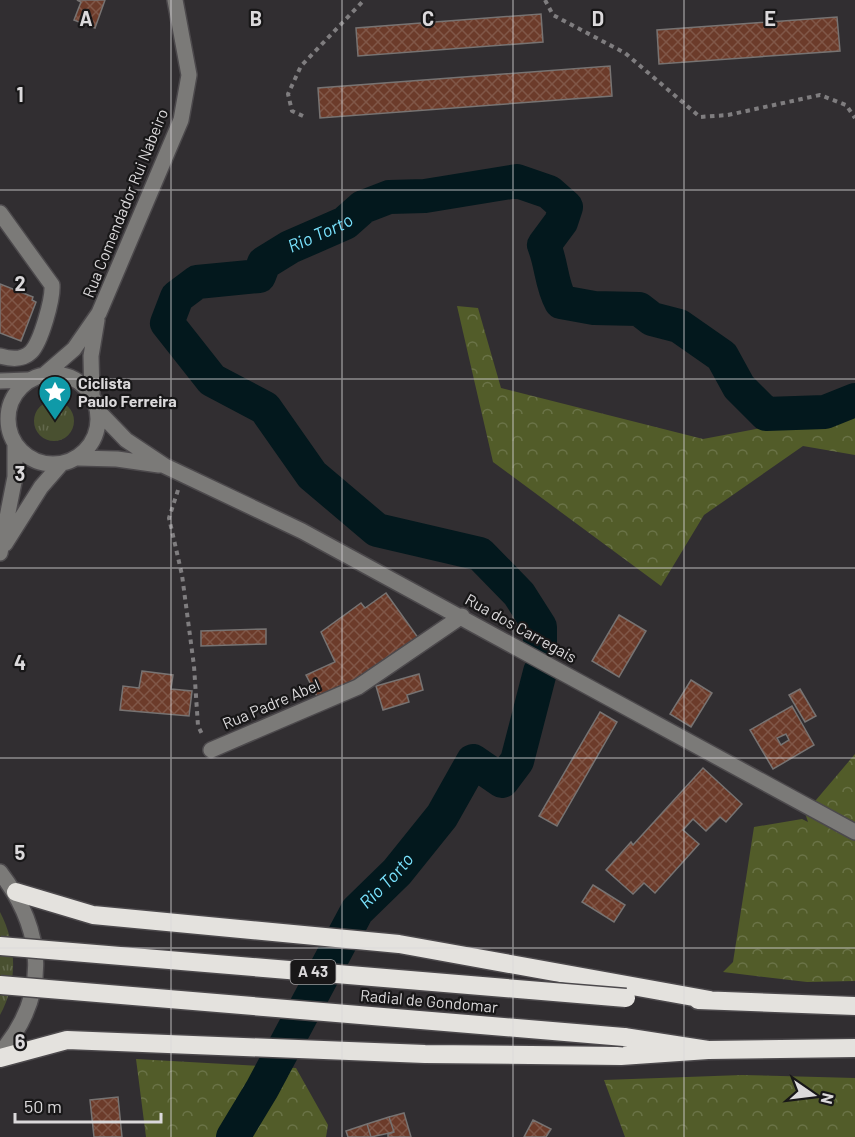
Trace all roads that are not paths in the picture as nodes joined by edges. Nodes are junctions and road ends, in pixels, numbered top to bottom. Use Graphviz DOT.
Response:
graph roads {
  1 [pos="175,0"];
  2 [pos="0,213"];
  3 [pos="99,313"];
  4 [pos="0,356"];
  5 [pos="45,374"];
  6 [pos="0,381"];
  7 [pos="28,381"];
  8 [pos="92,394"];
  9 [pos="98,411"];
  10 [pos="6,428"];
  11 [pos="78,458"];
  12 [pos="61,464"];
  13 [pos="165,466"];
  14 [pos="0,552"];
  15 [pos="462,616"];
  16 [pos="211,750"];
  17 [pos="855,831"];
  18 [pos="0,872"];
  19 [pos="16,892"];
  20 [pos="0,946"];
  21 [pos="0,985"];
  22 [pos="628,991"];
  23 [pos="855,1006"];
  24 [pos="855,1048"];
  25 [pos="708,1050"];
  26 [pos="0,1053"];
  27 [pos="0,1058"];
  1 -- 3 [label="street, Rua Comendador Rui Nabeiro"];
  2 -- 4 [label="street"];
  3 -- 5 [label="street, Rua Comendador Rui Nabeiro"];
  3 -- 8 [label="street, Rua Comendador Rui Nabeiro"];
  5 -- 7 [label="street"];
  5 -- 8 [label="street"];
  6 -- 7 [label="street"];
  7 -- 10 [label="street"];
  8 -- 9 [label="street"];
  9 -- 11 [label="street"];
  9 -- 13 [label="street, Rua dos Carregais"];
  10 -- 12 [label="street"];
  10 -- 14 [label="street"];
  11 -- 12 [label="street"];
  11 -- 13 [label="street, Rua dos Carregais"];
  12 -- 14 [label="street"];
  13 -- 15 [label="street, Rua dos Carregais"];
  15 -- 16 [label="street, Rua Padre Abel"];
  15 -- 17 [label="street, Rua dos Carregais"];
  18 -- 19 [label="street"];
  19 -- 22 [label="highway, A 43"];
  19 -- 26 [label="street"];
  20 -- 22 [label="highway, Radial de Gondomar / A 43, bridge"];
  21 -- 25 [label="highway, Radial de Gondomar, bridge"];
  22 -- 23 [label="highway, Radial de Gondomar / A 43"];
  24 -- 25 [label="highway, Radial de Gondomar"];
  25 -- 27 [label="highway"];
}
